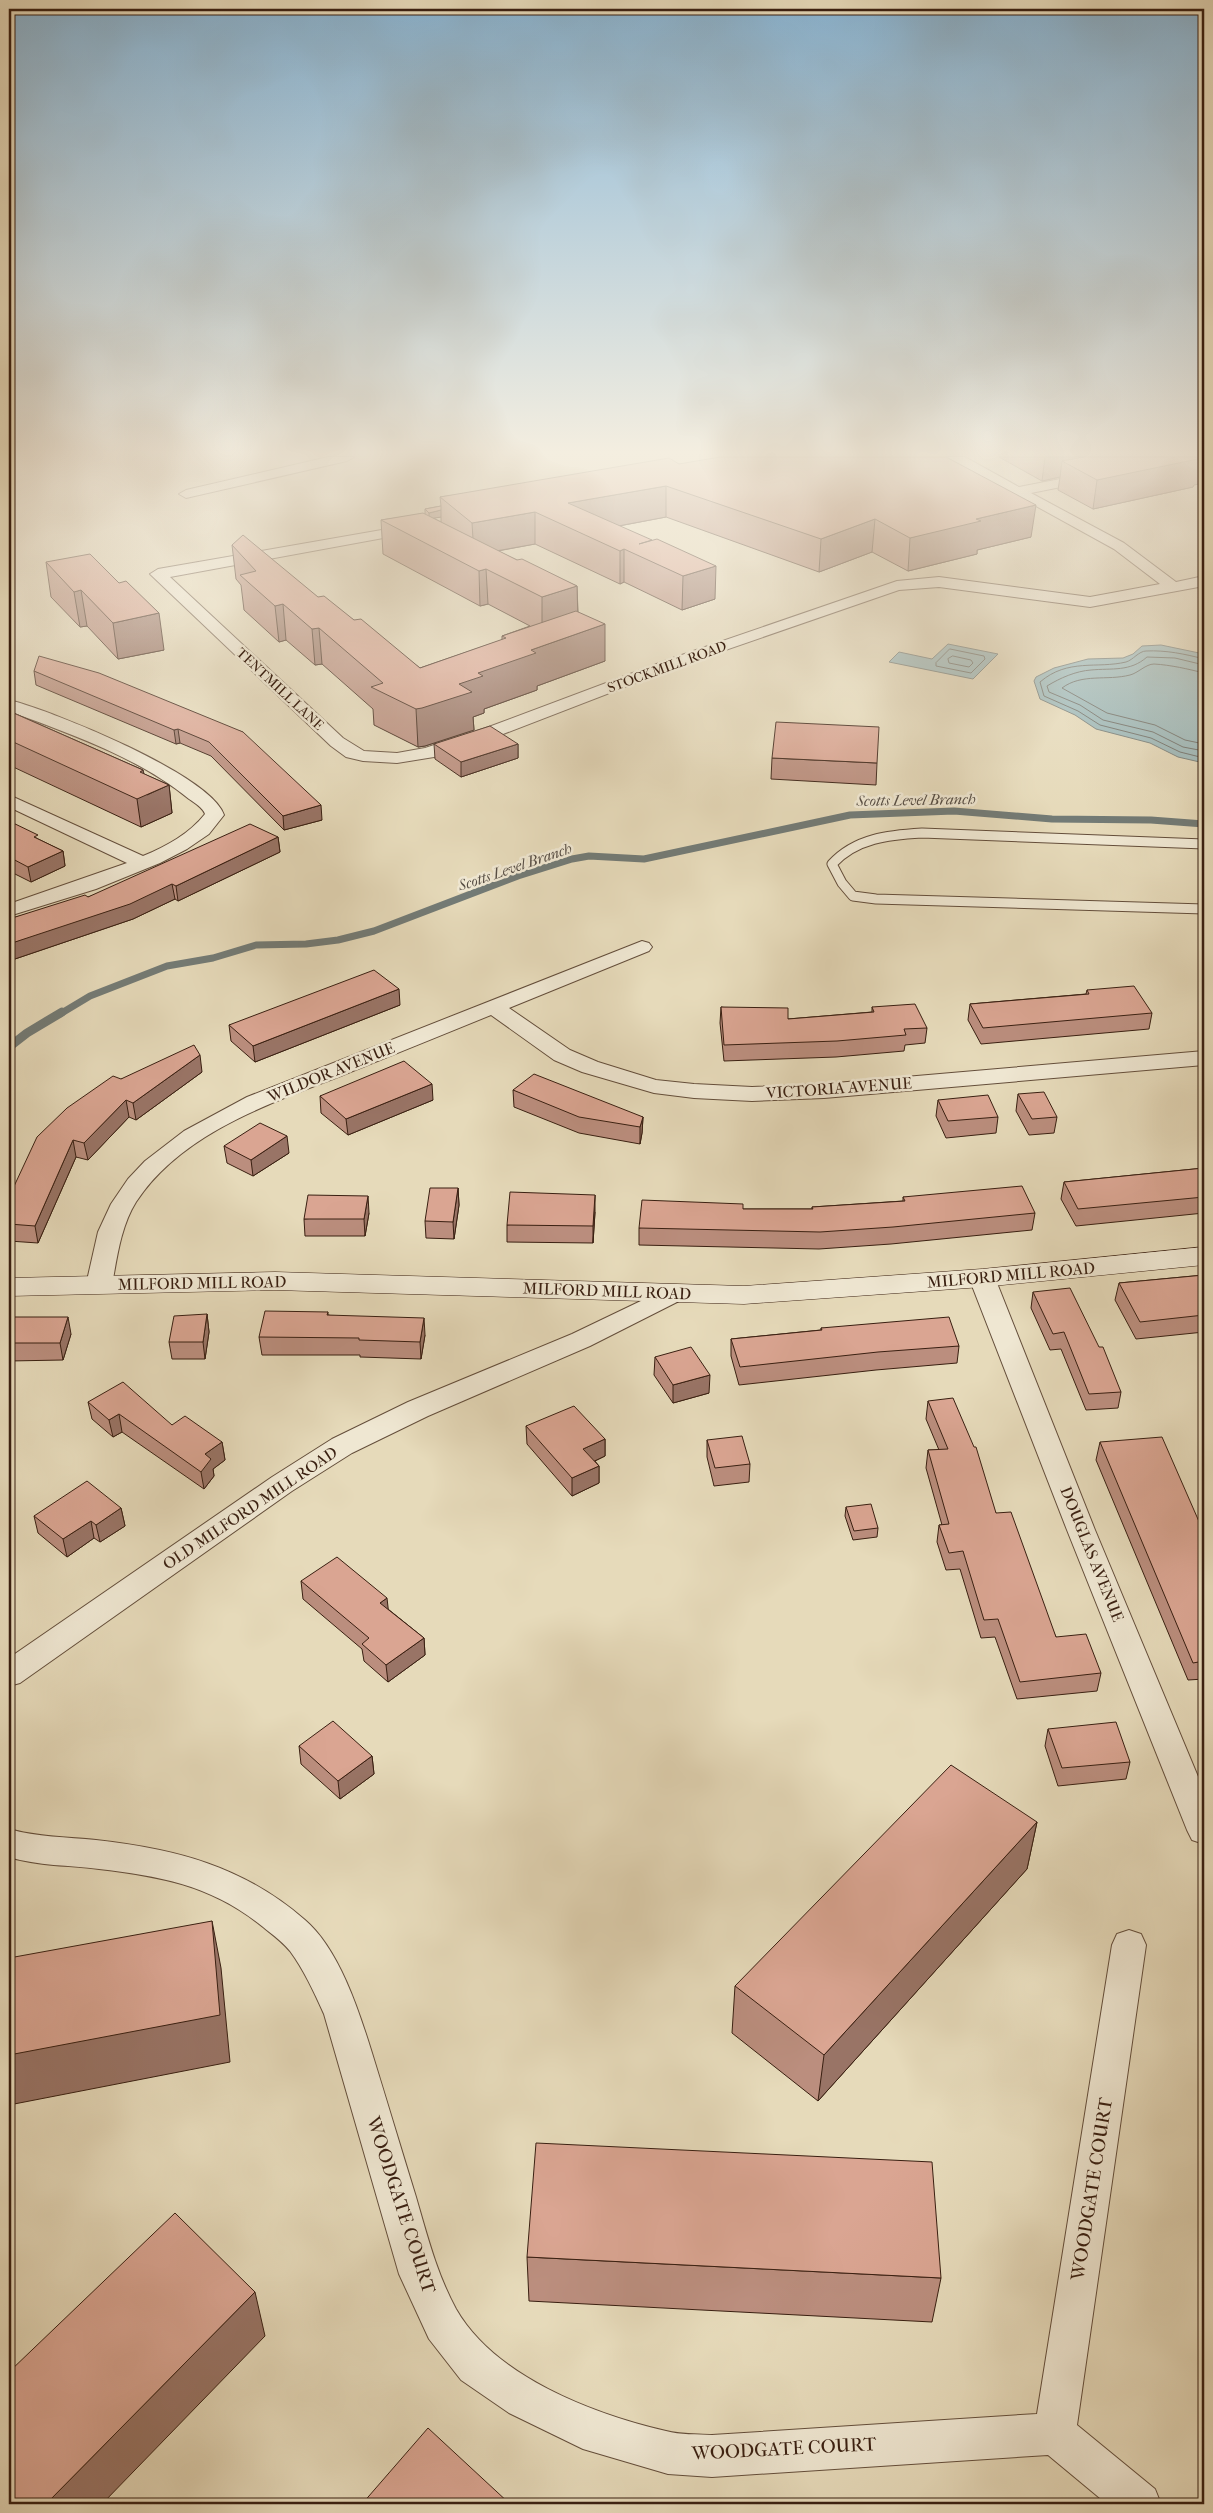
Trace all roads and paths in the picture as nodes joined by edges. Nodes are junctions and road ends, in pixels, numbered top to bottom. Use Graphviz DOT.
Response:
graph roads {
  1 [pos="158,574"];
  2 [pos="1156,574"];
  3 [pos="1204,581"];
  4 [pos="1173,587"];
  5 [pos="9,705"];
  6 [pos="397,758"];
  7 [pos="9,800"];
  8 [pos="1204,844"];
  9 [pos="142,863"];
  10 [pos="1204,909"];
  11 [pos="9,910"];
  12 [pos="642,947"];
  13 [pos="494,1007"];
  14 [pos="1204,1058"];
  15 [pos="1204,1256"];
  16 [pos="982,1278"];
  17 [pos="99,1285"];
  18 [pos="9,1287"];
  19 [pos="670,1295"];
  20 [pos="9,1674"];
  21 [pos="1204,1830"];
  22 [pos="9,1843"];
  23 [pos="1130,1944"];
  24 [pos="1055,2434"];
  25 [pos="1140,2504"];
  1 -- 6 [label="street, TENTMILL LANE"];
  2 -- 4 [label="street"];
  3 -- 4 [label="street, STOCKMILL ROAD"];
  4 -- 6 [label="street, STOCKMILL ROAD"];
  5 -- 9 [label="street"];
  7 -- 9 [label="street"];
  8 -- 10 [label="lane"];
  9 -- 11 [label="street"];
  12 -- 13 [label="street, WILDOR AVENUE"];
  13 -- 14 [label="street, VICTORIA AVENUE"];
  13 -- 17 [label="street, WILDOR AVENUE"];
  15 -- 16 [label="main road, MILFORD MILL ROAD"];
  16 -- 19 [label="main road, MILFORD MILL ROAD"];
  16 -- 21 [label="street, DOUGLAS AVENUE"];
  17 -- 18 [label="main road, MILFORD MILL ROAD"];
  17 -- 19 [label="main road, MILFORD MILL ROAD"];
  19 -- 20 [label="street, OLD MILFORD MILL ROAD"];
  22 -- 24 [label="street, WOODGATE COURT"];
  23 -- 24 [label="street, WOODGATE COURT"];
  24 -- 25 [label="street"];
}
